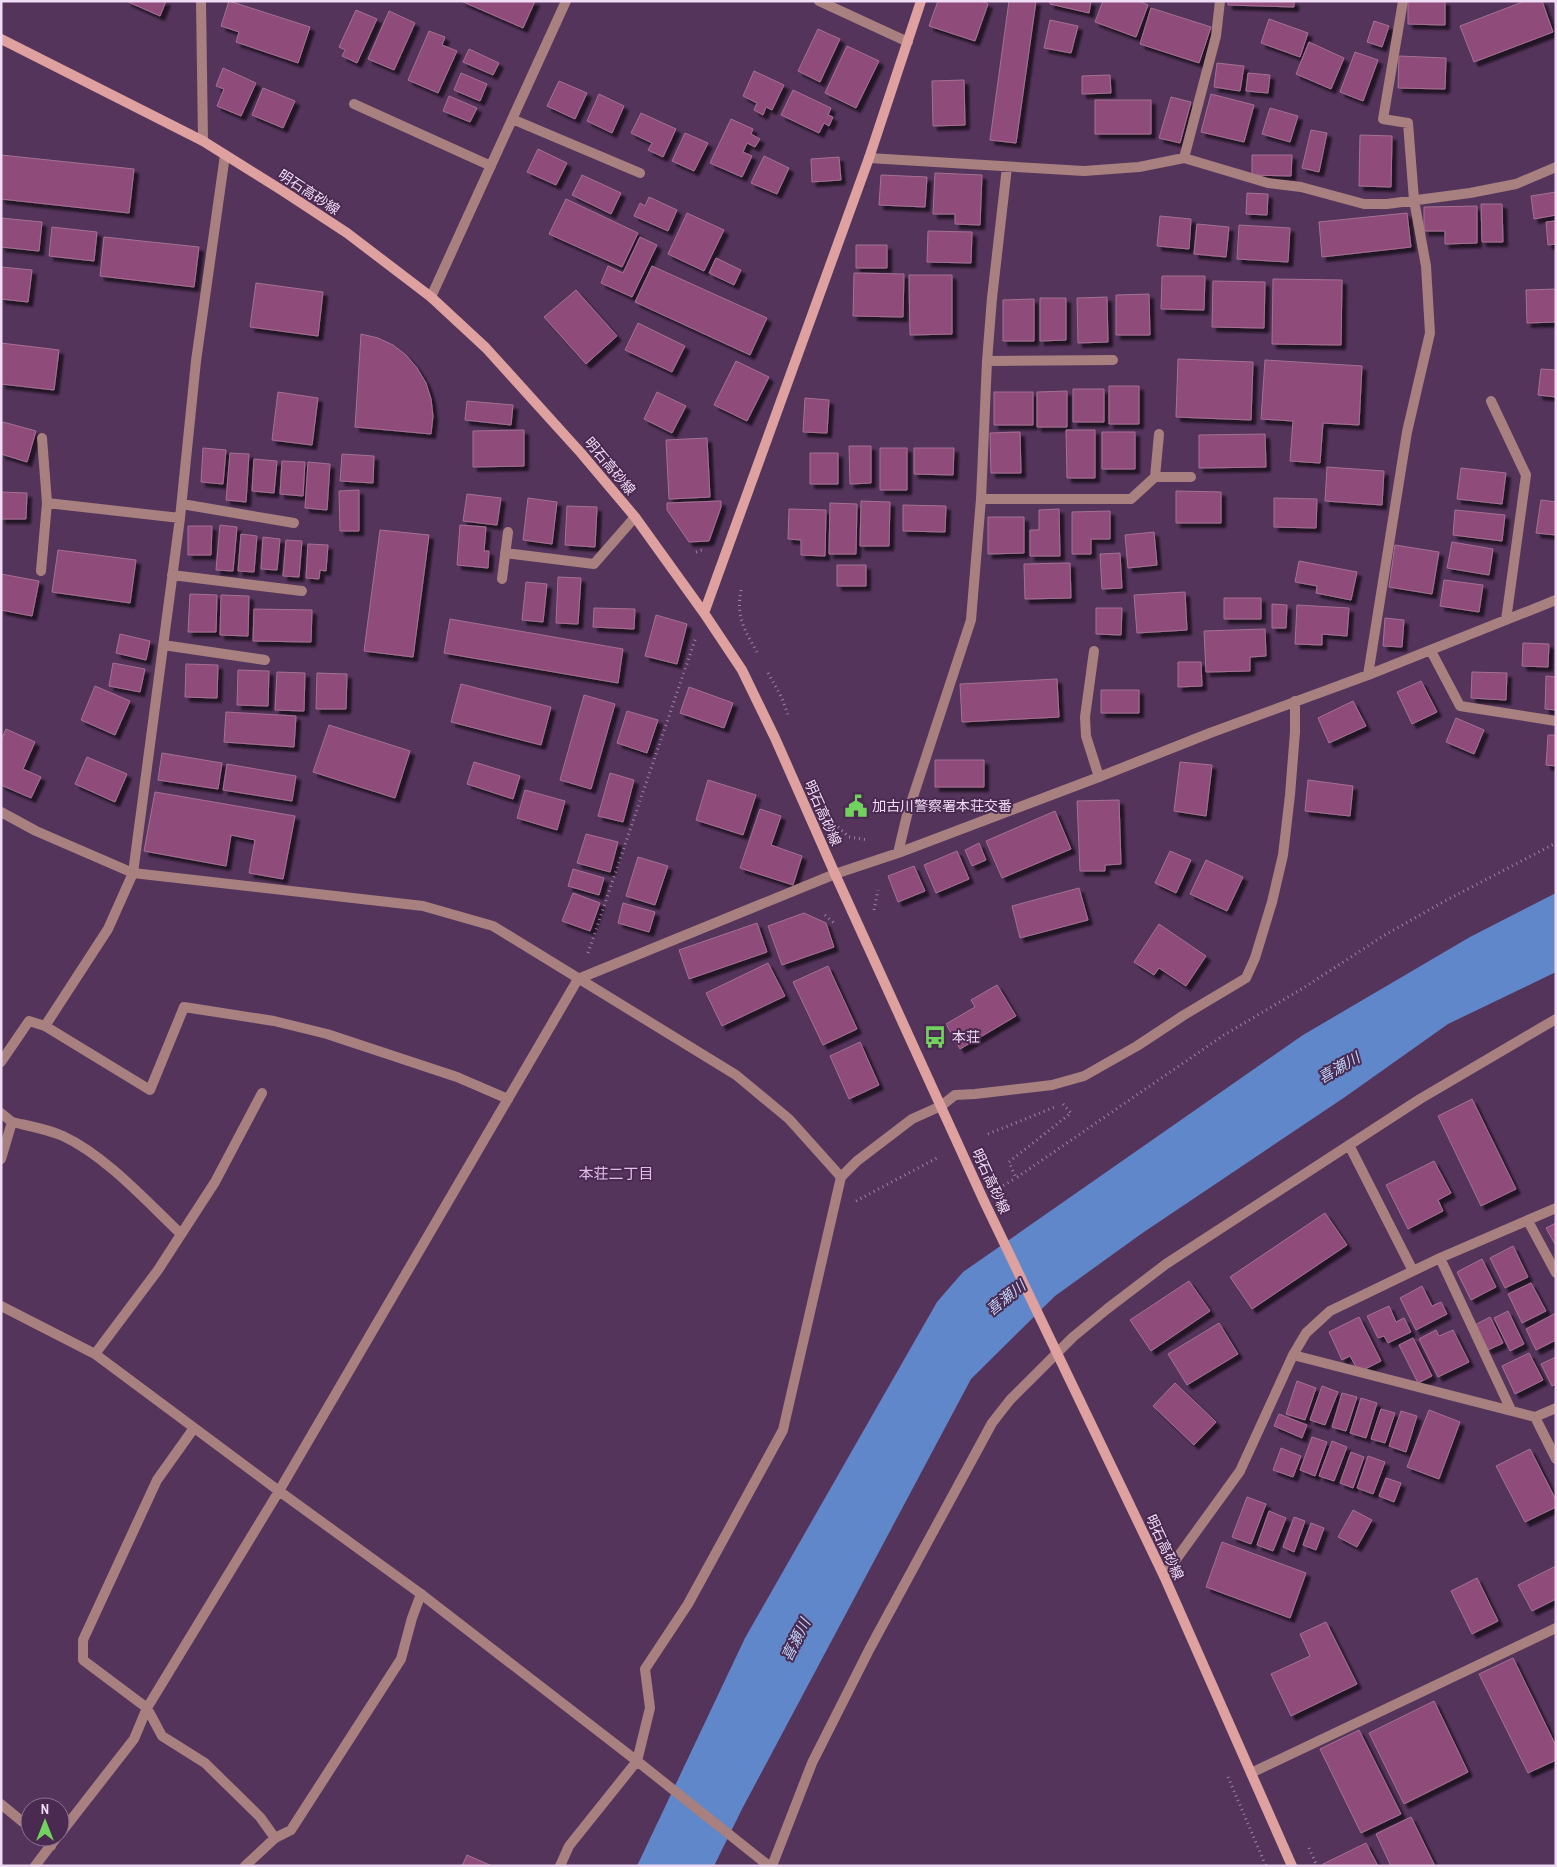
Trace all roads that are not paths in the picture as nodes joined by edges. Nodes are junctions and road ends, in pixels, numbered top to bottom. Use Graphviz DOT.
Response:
graph roads {
  1 [pos="201,1"];
  2 [pos="566,1"];
  3 [pos="819,1"];
  4 [pos="922,1"];
  5 [pos="1220,1"];
  6 [pos="1403,1"];
  7 [pos="1,39"];
  8 [pos="908,42"];
  9 [pos="354,104"];
  10 [pos="512,119"];
  11 [pos="203,142"];
  12 [pos="225,155"];
  13 [pos="869,158"];
  14 [pos="1184,158"];
  15 [pos="491,166"];
  16 [pos="1007,166"];
  17 [pos="1556,167"];
  18 [pos="640,173"];
  19 [pos="1414,200"];
  20 [pos="431,298"];
  21 [pos="1113,360"];
  22 [pos="987,361"];
  23 [pos="1491,401"];
  24 [pos="1158,434"];
  25 [pos="42,438"];
  26 [pos="1155,476"];
  27 [pos="1191,476"];
  28 [pos="981,499"];
  29 [pos="47,502"];
  30 [pos="182,504"];
  31 [pos="635,517"];
  32 [pos="180,518"];
  33 [pos="294,523"];
  34 [pos="508,532"];
  35 [pos="505,553"];
  36 [pos="40,571"];
  37 [pos="172,575"];
  38 [pos="502,579"];
  39 [pos="302,591"];
  40 [pos="1556,600"];
  41 [pos="704,613"];
  42 [pos="1506,620"];
  43 [pos="163,645"];
  44 [pos="1094,651"];
  45 [pos="1431,651"];
  46 [pos="264,660"];
  47 [pos="1368,675"];
  48 [pos="1295,701"];
  49 [pos="1556,721"];
  50 [pos="1099,777"];
  51 [pos="1,812"];
  52 [pos="898,853"];
  53 [pos="133,873"];
  54 [pos="835,874"];
  55 [pos="578,979"];
  56 [pos="1556,1019"];
  57 [pos="45,1026"];
  58 [pos="1,1062"];
  59 [pos="262,1093"];
  60 [pos="508,1099"];
  61 [pos="941,1106"];
  62 [pos="1,1113"];
  63 [pos="12,1122"];
  64 [pos="1349,1145"];
  65 [pos="1,1159"];
  66 [pos="841,1177"];
  67 [pos="1556,1208"];
  68 [pos="1528,1221"];
  69 [pos="181,1234"];
  70 [pos="1440,1258"];
  71 [pos="1412,1271"];
  72 [pos="1556,1273"];
  73 [pos="1,1306"];
  74 [pos="95,1354"];
  75 [pos="1058,1354"];
  76 [pos="1293,1355"];
  77 [pos="1556,1408"];
  78 [pos="1510,1410"];
  79 [pos="1535,1417"];
  80 [pos="194,1428"];
  81 [pos="1556,1459"];
  82 [pos="279,1491"];
  83 [pos="1164,1576"];
  84 [pos="420,1594"];
  85 [pos="1556,1628"];
  86 [pos="147,1708"];
  87 [pos="637,1761"];
  88 [pos="1251,1773"];
  89 [pos="1,1804"];
  90 [pos="20,1820"];
  91 [pos="70,1821"];
  92 [pos="275,1838"];
  93 [pos="50,1847"];
  94 [pos="35,1866"];
  95 [pos="245,1866"];
  96 [pos="560,1866"];
  97 [pos="770,1866"];
  98 [pos="1292,1866"];
  1 -- 11 [label="street"];
  2 -- 10 [label="street"];
  3 -- 8 [label="street"];
  4 -- 8 [label="main road"];
  5 -- 14 [label="street"];
  6 -- 19 [label="street"];
  7 -- 11 [label="main road, 明石高砂線"];
  8 -- 13 [label="main road"];
  9 -- 15 [label="street"];
  10 -- 15 [label="street"];
  10 -- 18 [label="street"];
  11 -- 12 [label="main road, 明石高砂線"];
  12 -- 20 [label="main road, 明石高砂線"];
  12 -- 30 [label="street"];
  13 -- 16 [label="street"];
  13 -- 41 [label="main road"];
  14 -- 16 [label="street"];
  14 -- 19 [label="street"];
  15 -- 20 [label="street"];
  16 -- 22 [label="street"];
  17 -- 19 [label="street"];
  19 -- 47 [label="street"];
  20 -- 31 [label="main road, 明石高砂線"];
  21 -- 22 [label="street"];
  22 -- 28 [label="street"];
  23 -- 42 [label="street"];
  24 -- 26 [label="street"];
  25 -- 29 [label="street"];
  26 -- 27 [label="street"];
  26 -- 28 [label="street"];
  28 -- 52 [label="street"];
  29 -- 32 [label="street"];
  29 -- 36 [label="street"];
  30 -- 32 [label="street"];
  30 -- 33 [label="street"];
  31 -- 35 [label="street"];
  31 -- 41 [label="main road, 明石高砂線"];
  32 -- 37 [label="street"];
  34 -- 35 [label="street"];
  35 -- 38 [label="street"];
  37 -- 39 [label="street"];
  37 -- 43 [label="street"];
  40 -- 42 [label="street"];
  41 -- 54 [label="main road, 明石高砂線"];
  42 -- 45 [label="street"];
  43 -- 46 [label="street"];
  43 -- 53 [label="street"];
  44 -- 50 [label="street"];
  45 -- 47 [label="street"];
  45 -- 49 [label="street"];
  47 -- 48 [label="street"];
  48 -- 50 [label="street"];
  48 -- 61 [label="street"];
  50 -- 52 [label="street"];
  51 -- 53 [label="street"];
  52 -- 54 [label="street"];
  53 -- 55 [label="street"];
  53 -- 57 [label="street"];
  54 -- 55 [label="street"];
  54 -- 61 [label="main road, 明石高砂線"];
  55 -- 60 [label="street"];
  55 -- 66 [label="street"];
  56 -- 64 [label="street"];
  57 -- 58 [label="street"];
  57 -- 60 [label="street"];
  59 -- 69 [label="street"];
  60 -- 82 [label="street"];
  61 -- 66 [label="street"];
  61 -- 75 [label="main road, 明石高砂線"];
  62 -- 63 [label="street"];
  63 -- 65 [label="street"];
  63 -- 69 [label="street"];
  64 -- 71 [label="street"];
  64 -- 75 [label="street"];
  66 -- 87 [label="street"];
  67 -- 68 [label="street"];
  68 -- 70 [label="street"];
  68 -- 72 [label="street"];
  69 -- 74 [label="street"];
  70 -- 71 [label="street"];
  70 -- 78 [label="street"];
  71 -- 76 [label="street"];
  73 -- 74 [label="street"];
  74 -- 80 [label="street"];
  75 -- 83 [label="main road, 明石高砂線"];
  75 -- 97 [label="street"];
  76 -- 78 [label="street"];
  76 -- 83 [label="street"];
  77 -- 79 [label="street"];
  78 -- 79 [label="street"];
  79 -- 81 [label="street"];
  80 -- 82 [label="street"];
  80 -- 86 [label="street"];
  82 -- 84 [label="street"];
  82 -- 86 [label="street"];
  83 -- 88 [label="main road, 明石高砂線"];
  84 -- 87 [label="street"];
  84 -- 92 [label="street"];
  85 -- 88 [label="street"];
  86 -- 91 [label="street"];
  86 -- 92 [label="street"];
  87 -- 96 [label="street"];
  87 -- 97 [label="street"];
  88 -- 98 [label="main road, 明石高砂線"];
  89 -- 90 [label="street"];
  92 -- 95 [label="street"];
  93 -- 94 [label="street"];
}
